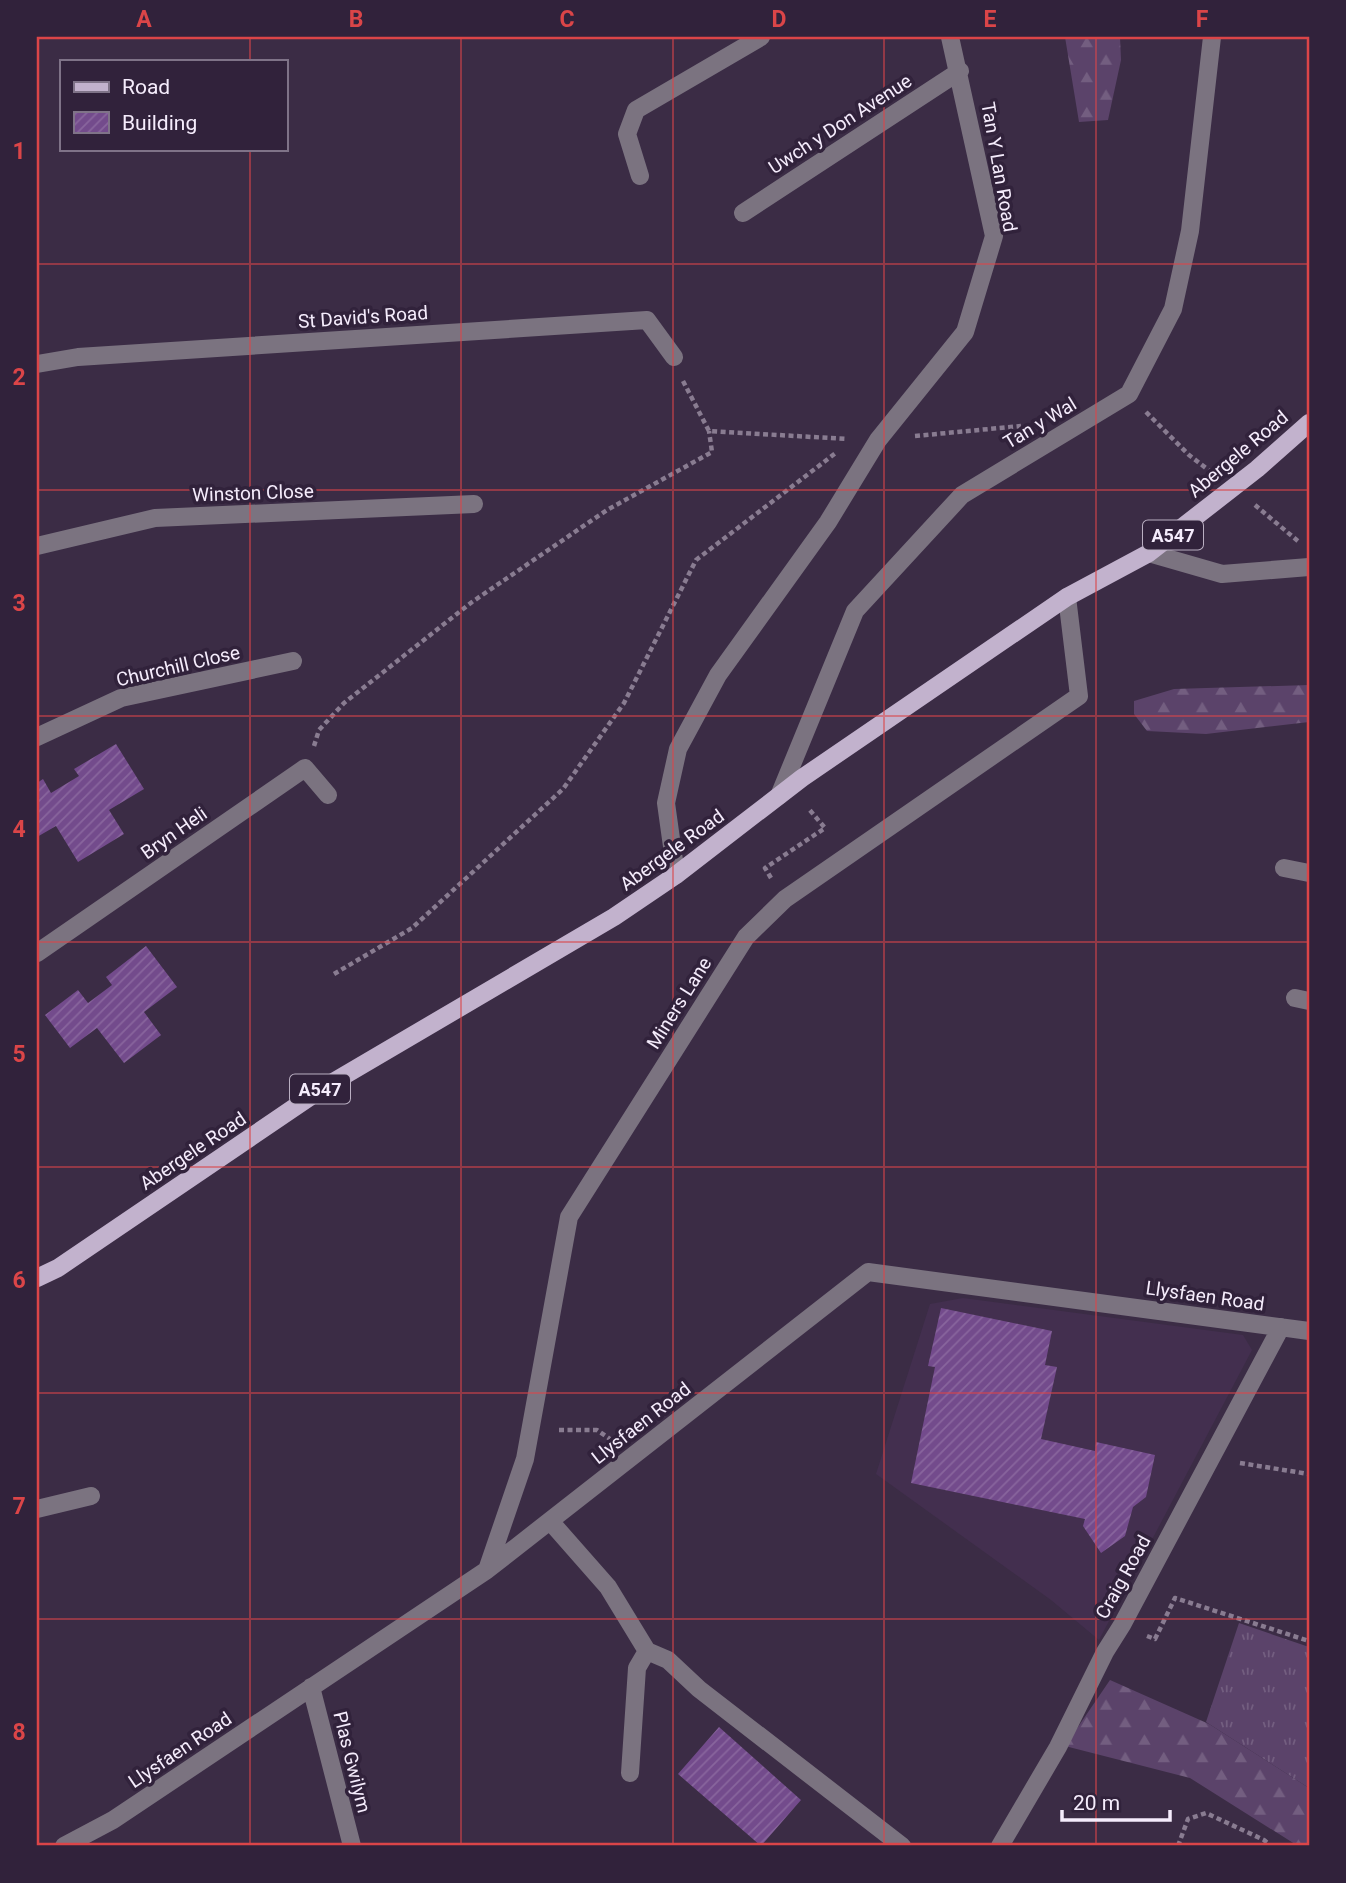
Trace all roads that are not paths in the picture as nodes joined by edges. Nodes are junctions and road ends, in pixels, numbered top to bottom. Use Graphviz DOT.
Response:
graph roads {
  1 [pos="761,37"];
  2 [pos="950,37"];
  3 [pos="1212,37"];
  4 [pos="960,71"];
  5 [pos="640,176"];
  6 [pos="744,213"];
  7 [pos="674,357"];
  8 [pos="37,364"];
  9 [pos="1309,423"];
  10 [pos="474,504"];
  11 [pos="37,546"];
  12 [pos="1149,553"];
  13 [pos="1309,567"];
  14 [pos="1067,597"];
  15 [pos="293,661"];
  16 [pos="37,737"];
  17 [pos="328,795"];
  18 [pos="779,796"];
  19 [pos="1284,868"];
  20 [pos="1309,873"];
  21 [pos="676,875"];
  22 [pos="41,943"];
  23 [pos="37,1278"];
  24 [pos="1281,1327"];
  25 [pos="1309,1331"];
  26 [pos="91,1496"];
  27 [pos="37,1509"];
  28 [pos="550,1521"];
  29 [pos="487,1570"];
  30 [pos="647,1651"];
  31 [pos="311,1687"];
  32 [pos="629,1773"];
  33 [pos="64,1846"];
  34 [pos="352,1846"];
  35 [pos="902,1846"];
  36 [pos="1000,1846"];
  1 -- 5 [label="street"];
  2 -- 4 [label="street, Tan Y Lan Road"];
  3 -- 18 [label="street, Tan y Wal"];
  4 -- 6 [label="street, Uwch y Don Avenue"];
  4 -- 21 [label="street, Tan Y Lan Road"];
  7 -- 8 [label="street, St David's Road"];
  9 -- 12 [label="main road, Abergele Road / A547"];
  10 -- 11 [label="street, Winston Close"];
  12 -- 13 [label="street"];
  12 -- 14 [label="main road, Abergele Road / A547"];
  14 -- 18 [label="main road, Abergele Road / A547"];
  14 -- 29 [label="street, Miners Lane"];
  15 -- 16 [label="street, Churchill Close"];
  17 -- 22 [label="street, Bryn Heli"];
  18 -- 21 [label="main road, Abergele Road / A547"];
  19 -- 20 [label="street"];
  21 -- 23 [label="main road, Abergele Road / A547"];
  24 -- 25 [label="street, Llysfaen Road"];
  24 -- 28 [label="street, Llysfaen Road"];
  24 -- 36 [label="street, Craig Road"];
  26 -- 27 [label="street"];
  28 -- 29 [label="street, Llysfaen Road"];
  28 -- 30 [label="street"];
  29 -- 31 [label="street, Llysfaen Road"];
  30 -- 32 [label="street"];
  30 -- 35 [label="street"];
  31 -- 33 [label="street, Llysfaen Road"];
  31 -- 34 [label="street, Plas Gwilym"];
}
